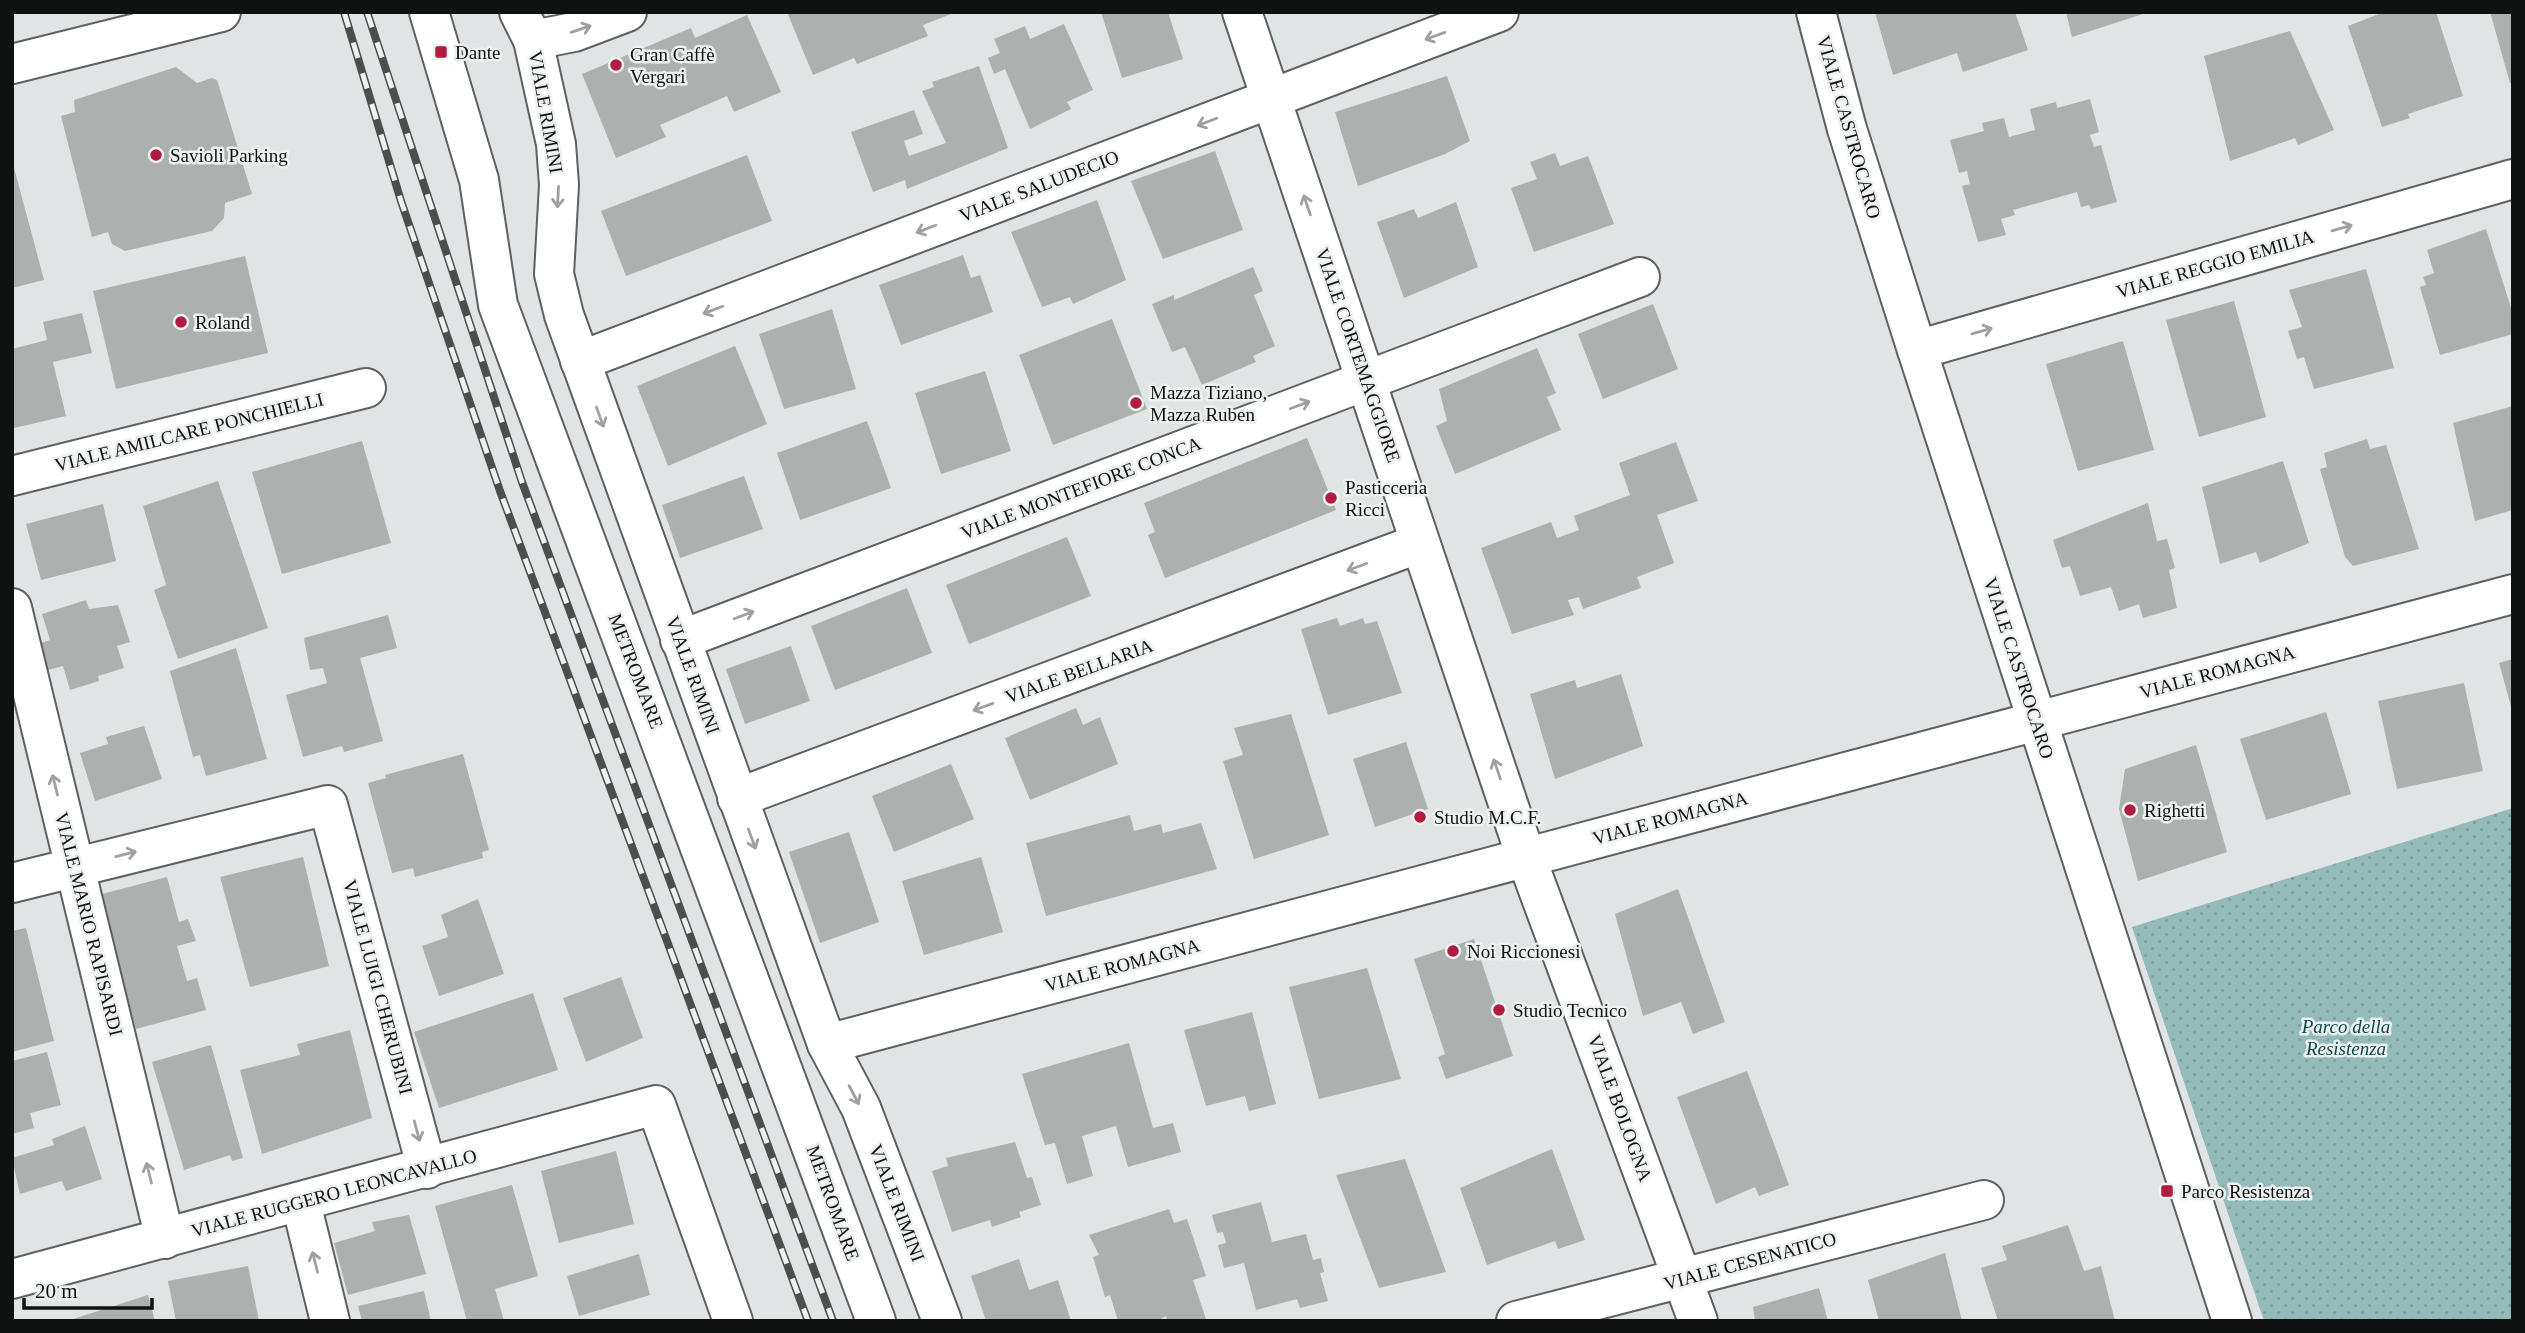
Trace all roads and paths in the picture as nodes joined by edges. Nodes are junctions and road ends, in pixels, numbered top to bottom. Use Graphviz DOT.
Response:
graph roads {
  1 [pos="221,12"];
  2 [pos="627,12"];
  3 [pos="1242,12"];
  4 [pos="1499,12"];
  5 [pos="1815,12"];
  6 [pos="429,13"];
  7 [pos="141,22"];
  8 [pos="526,26"];
  9 [pos="12,64"];
  10 [pos="1271,97"];
  11 [pos="2513,179"];
  12 [pos="1640,277"];
  13 [pos="1917,350"];
  14 [pos="580,361"];
  15 [pos="1366,380"];
  16 [pos="366,388"];
  17 [pos="12,476"];
  18 [pos="1420,543"];
  19 [pos="2513,594"];
  20 [pos="12,608"];
  21 [pos="680,640"];
  22 [pos="2036,720"];
  23 [pos="737,798"];
  24 [pos="1526,857"];
  25 [pos="75,867"];
  26 [pos="12,883"];
  27 [pos="827,1044"];
  28 [pos="427,1169"];
  29 [pos="1984,1200"];
  30 [pos="301,1203"];
  31 [pos="165,1239"];
  32 [pos="12,1279"];
  33 [pos="1683,1279"];
  34 [pos="330,1321"];
  35 [pos="733,1321"];
  36 [pos="876,1321"];
  37 [pos="942,1321"];
  38 [pos="1516,1321"];
  39 [pos="1698,1321"];
  40 [pos="2232,1321"];
  1 -- 7 [label="street"];
  8 -- 2 [label="street, one-way"];
  3 -- 10 [label="street, VIALE CORTEMAGGIORE"];
  4 -- 10 [label="street, VIALE SALUDECIO, one-way"];
  5 -- 13 [label="street, VIALE CASTROCARO"];
  6 -- 36 [label="street, METROMARE"];
  7 -- 9 [label="street"];
  8 -- 14 [label="street, VIALE RIMINI, one-way"];
  10 -- 14 [label="street, VIALE SALUDECIO, one-way"];
  15 -- 10 [label="street, VIALE CORTEMAGGIORE, one-way"];
  13 -- 11 [label="street, VIALE REGGIO EMILIA, one-way"];
  12 -- 15 [label="street, VIALE MONTEFIORE CONCA"];
  13 -- 22 [label="street, VIALE CASTROCARO"];
  14 -- 21 [label="street, VIALE RIMINI, one-way"];
  15 -- 18 [label="street, VIALE CORTEMAGGIORE"];
  21 -- 15 [label="street, VIALE MONTEFIORE CONCA, one-way"];
  16 -- 17 [label="street, VIALE AMILCARE PONCHIELLI"];
  18 -- 23 [label="street, VIALE BELLARIA, one-way"];
  24 -- 18 [label="street, VIALE CORTEMAGGIORE, one-way"];
  19 -- 22 [label="street, VIALE ROMAGNA"];
  25 -- 20 [label="street, VIALE MARIO RAPISARDI, one-way"];
  21 -- 23 [label="street, VIALE RIMINI"];
  22 -- 24 [label="street, VIALE ROMAGNA"];
  22 -- 40 [label="street, VIALE CASTROCARO"];
  23 -- 27 [label="street, VIALE RIMINI, one-way"];
  24 -- 27 [label="street, VIALE ROMAGNA"];
  24 -- 33 [label="street, VIALE BOLOGNA"];
  25 -- 26 [label="street"];
  25 -- 28 [label="street, VIALE LUIGI CHERUBINI, one-way"];
  31 -- 25 [label="street, VIALE MARIO RAPISARDI, one-way"];
  27 -- 37 [label="street, VIALE RIMINI, one-way"];
  28 -- 30 [label="street, VIALE RUGGERO LEONCAVALLO"];
  28 -- 35 [label="street, VIALE RUGGERO LEONCAVALLO"];
  29 -- 33 [label="street, VIALE CESENATICO"];
  30 -- 31 [label="street, VIALE RUGGERO LEONCAVALLO"];
  34 -- 30 [label="street, one-way"];
  31 -- 32 [label="street, VIALE RUGGERO LEONCAVALLO"];
  33 -- 38 [label="street, VIALE CESENATICO"];
  33 -- 39 [label="street, VIALE BOLOGNA"];
}
